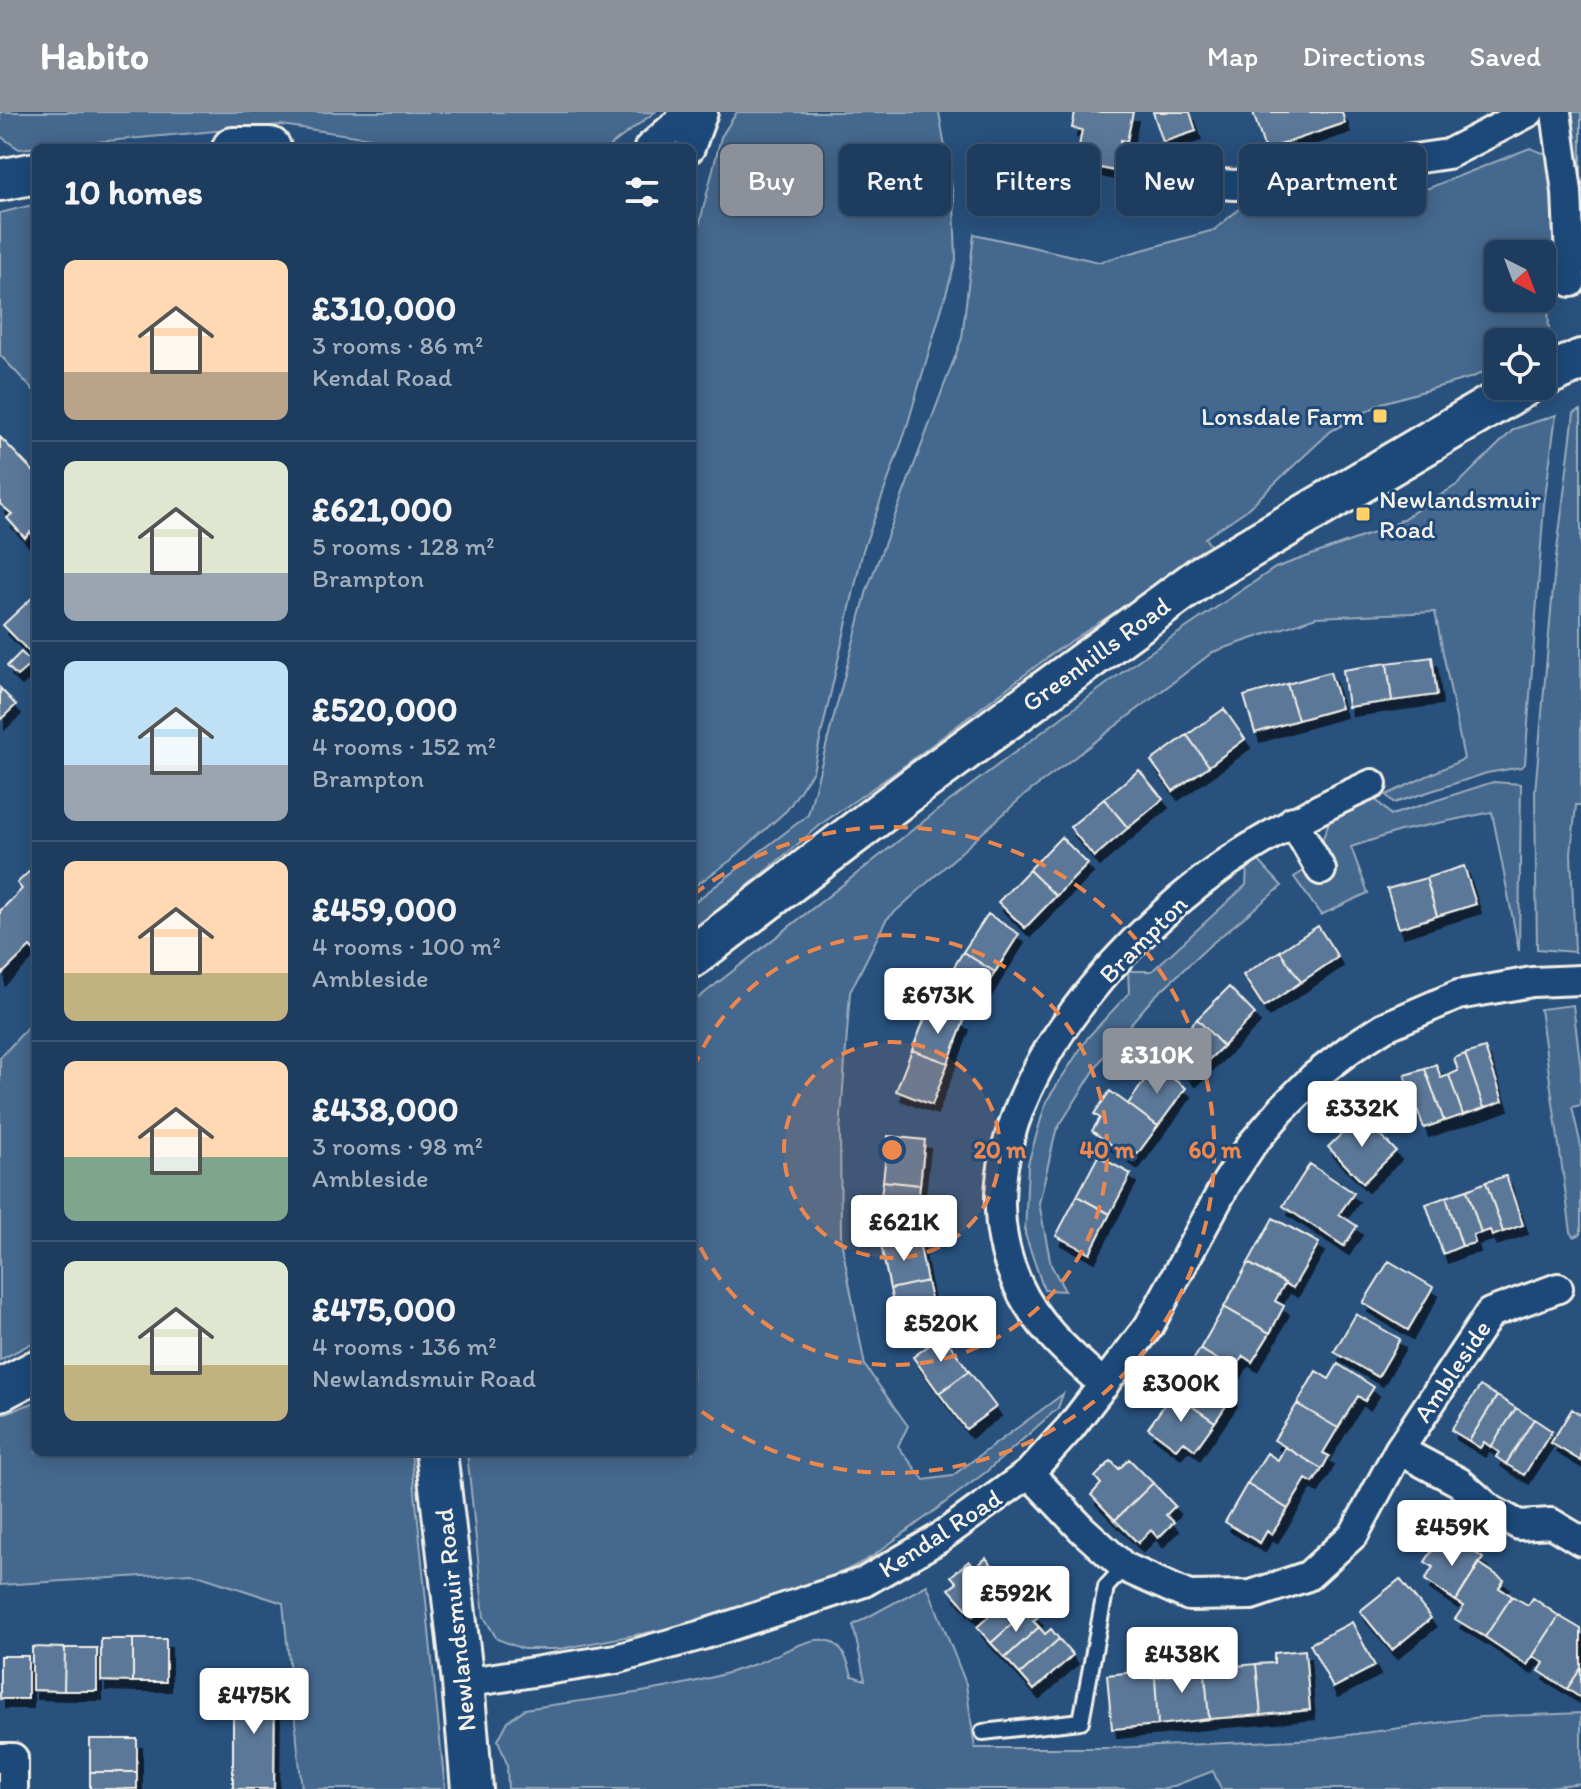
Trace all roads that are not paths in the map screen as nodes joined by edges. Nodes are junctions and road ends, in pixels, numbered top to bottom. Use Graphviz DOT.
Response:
graph roads {
  1 [pos="690,112"];
  2 [pos="703,112"];
  3 [pos="1529,112"];
  4 [pos="1556,112"];
  5 [pos="654,144"];
  6 [pos="691,144"];
  7 [pos="32,174"];
  8 [pos="0,180"];
  9 [pos="1223,184"];
  10 [pos="1571,282"];
  11 [pos="1581,360"];
  12 [pos="1556,371"];
  13 [pos="1500,400"];
  14 [pos="1372,784"];
  15 [pos="1293,821"];
  16 [pos="1321,870"];
  17 [pos="696,954"];
  18 [pos="1581,980"];
  19 [pos="1558,1288"];
  20 [pos="32,1373"];
  21 [pos="1104,1385"];
  22 [pos="0,1390"];
  23 [pos="1399,1450"];
  24 [pos="436,1456"];
  25 [pos="1029,1473"];
  26 [pos="1581,1541"];
  27 [pos="1124,1567"];
  28 [pos="463,1683"];
  29 [pos="983,1732"];
  30 [pos="0,1758"];
  31 [pos="13,1789"];
  32 [pos="472,1789"];
  1 -- 5 [label="street"];
  2 -- 6 [label="street"];
  3 -- 9 [label="street"];
  4 -- 10 [label="street"];
  7 -- 8 [label="street"];
  11 -- 12 [label="street"];
  13 -- 17 [label="street, Greenhills Road"];
  14 -- 15 [label="street, Brampton"];
  15 -- 16 [label="street"];
  15 -- 21 [label="street, Brampton"];
  18 -- 21 [label="street, Kendal Road"];
  19 -- 23 [label="street, Ambleside"];
  20 -- 22 [label="street"];
  21 -- 25 [label="street, Kendal Road"];
  23 -- 26 [label="street, Ambleside"];
  23 -- 27 [label="street, Ambleside"];
  24 -- 28 [label="street, Newlandsmuir Road"];
  25 -- 27 [label="street, Ambleside"];
  25 -- 28 [label="street, Kendal Road"];
  27 -- 29 [label="lane"];
  28 -- 32 [label="street, Newlandsmuir Road"];
  30 -- 31 [label="street"];
}
